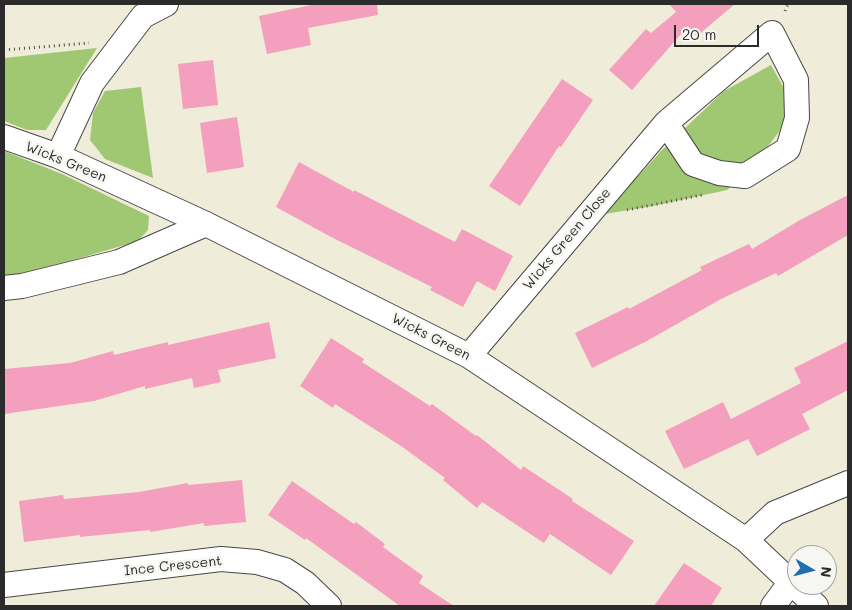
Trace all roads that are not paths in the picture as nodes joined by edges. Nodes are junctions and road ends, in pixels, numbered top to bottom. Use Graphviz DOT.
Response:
graph roads {
  1 [pos="166,4"];
  2 [pos="666,123"];
  3 [pos="4,137"];
  4 [pos="58,156"];
  5 [pos="206,224"];
  6 [pos="4,288"];
  7 [pos="469,356"];
  8 [pos="848,483"];
  9 [pos="746,540"];
  10 [pos="787,578"];
  11 [pos="4,585"];
  12 [pos="787,587"];
  13 [pos="805,595"];
  14 [pos="329,606"];
  15 [pos="773,606"];
  16 [pos="816,606"];
  1 -- 4 [label="street"];
  2 -- 2 [label="street, Wicks Green Close"];
  2 -- 7 [label="street, Wicks Green Close"];
  3 -- 4 [label="street, Wicks Green"];
  4 -- 5 [label="street, Wicks Green"];
  5 -- 6 [label="street"];
  5 -- 7 [label="street, Wicks Green"];
  7 -- 9 [label="street, Wicks Green"];
  8 -- 9 [label="street"];
  9 -- 10 [label="street, Wicks Green"];
  11 -- 14 [label="street, Ince Crescent"];
  12 -- 15 [label="street"];
  13 -- 16 [label="street, Wicks Green"];
}
